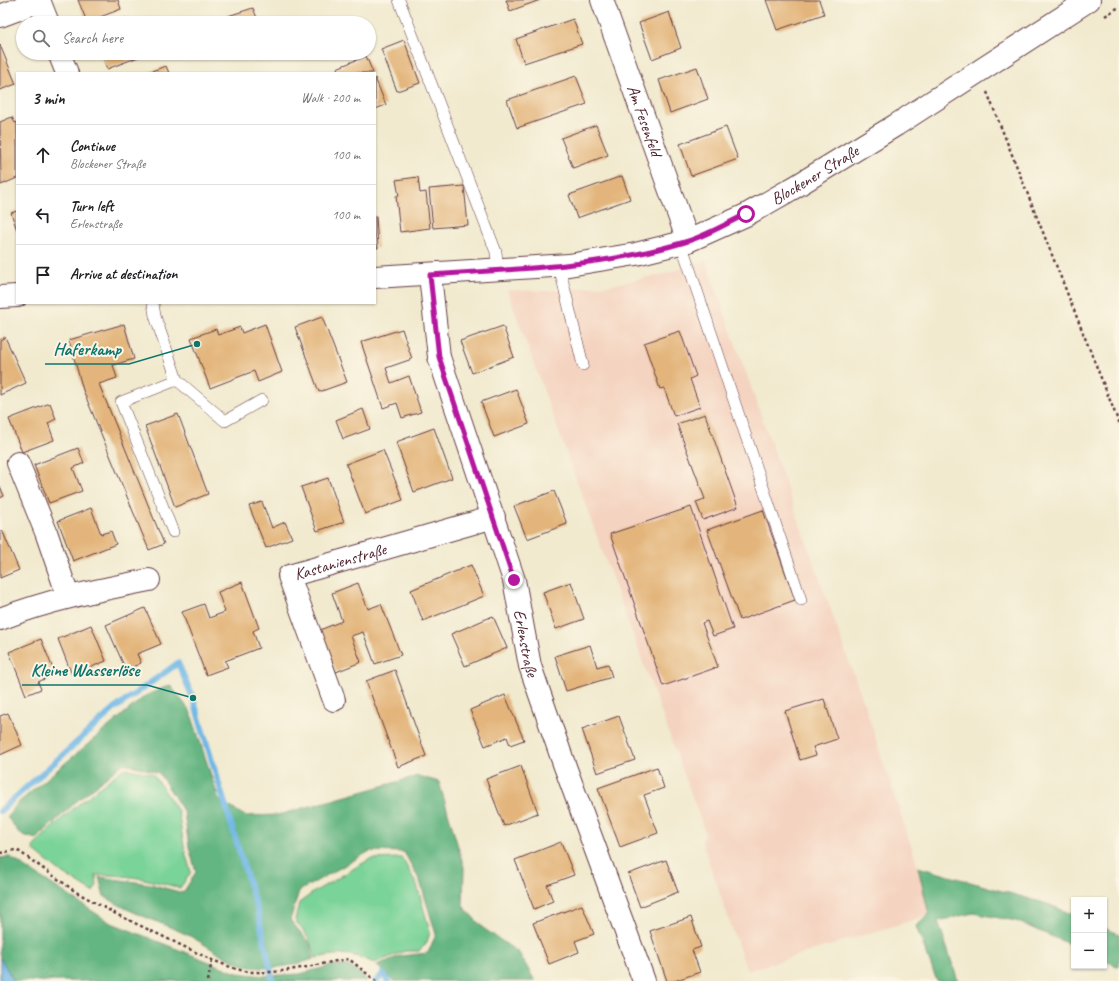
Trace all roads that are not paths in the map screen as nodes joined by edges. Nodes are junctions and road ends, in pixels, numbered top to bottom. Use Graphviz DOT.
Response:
graph roads {
  1 [pos="40,0"];
  2 [pos="399,0"];
  3 [pos="602,0"];
  4 [pos="1088,0"];
  5 [pos="0,16"];
  6 [pos="46,16"];
  7 [pos="62,60"];
  8 [pos="67,72"];
  9 [pos="684,242"];
  10 [pos="559,266"];
  11 [pos="498,270"];
  12 [pos="430,275"];
  13 [pos="376,277"];
  14 [pos="16,296"];
  15 [pos="0,297"];
  16 [pos="153,304"];
  17 [pos="583,365"];
  18 [pos="177,380"];
  19 [pos="262,400"];
  20 [pos="18,463"];
  21 [pos="494,517"];
  22 [pos="173,532"];
  23 [pos="149,580"];
  24 [pos="68,596"];
  25 [pos="801,600"];
  26 [pos="0,619"];
  27 [pos="334,700"];
  28 [pos="644,981"];
  1 -- 5 [label="street"];
  1 -- 6 [label="street"];
  2 -- 11 [label="lane"];
  3 -- 9 [label="street, Am Fesenfeld"];
  4 -- 9 [label="street, Blockener Straße"];
  7 -- 8 [label="street"];
  9 -- 10 [label="street, Blockener Straße"];
  9 -- 25 [label="lane"];
  10 -- 11 [label="street, Blockener Straße"];
  10 -- 17 [label="lane"];
  11 -- 12 [label="street, Blockener Straße"];
  12 -- 13 [label="street, Blockener Straße"];
  12 -- 21 [label="street, Erlenstraße"];
  14 -- 15 [label="street"];
  16 -- 18 [label="lane"];
  18 -- 19 [label="lane"];
  18 -- 22 [label="lane"];
  20 -- 24 [label="street"];
  21 -- 27 [label="street, Kastanienstraße"];
  21 -- 28 [label="street, Erlenstraße"];
  23 -- 24 [label="street"];
  24 -- 26 [label="street"];
}
